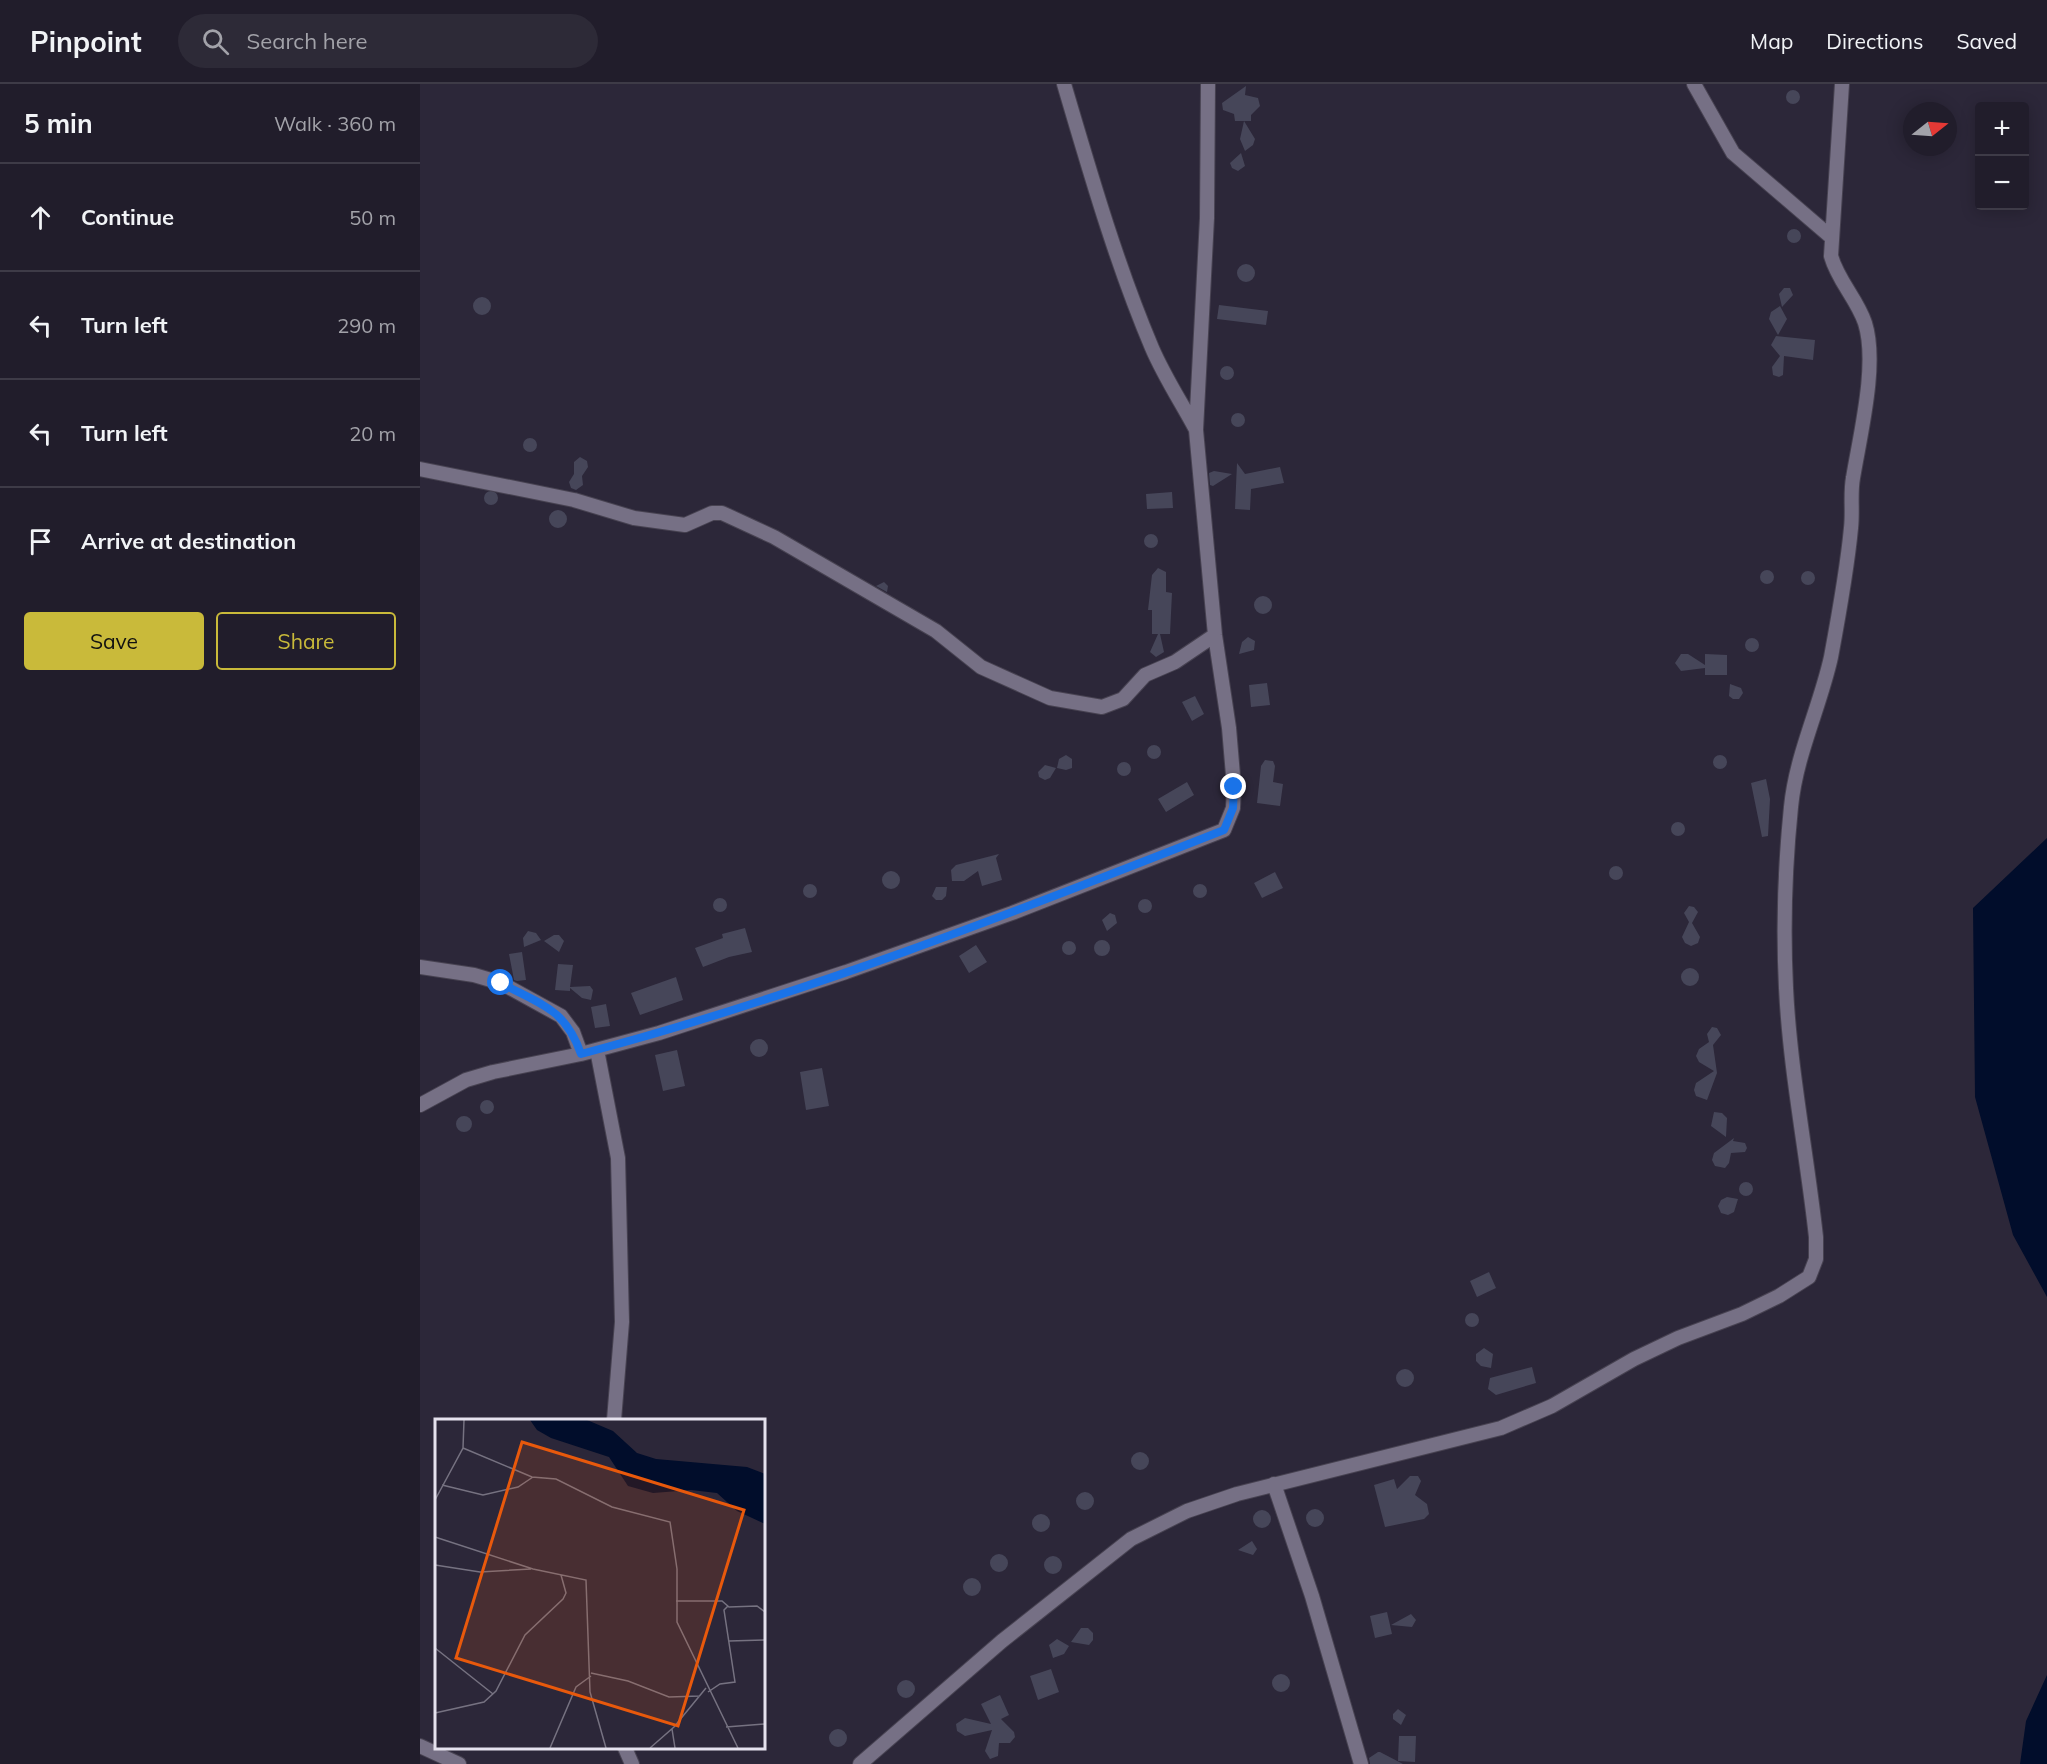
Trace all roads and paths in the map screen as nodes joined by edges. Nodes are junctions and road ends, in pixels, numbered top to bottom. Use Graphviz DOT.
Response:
graph roads {
  1 [pos="1064,84"];
  2 [pos="1208,84"];
  3 [pos="1694,84"];
  4 [pos="1842,84"];
  5 [pos="1831,237"];
  6 [pos="1196,430"];
  7 [pos="420,469"];
  8 [pos="1215,635"];
  9 [pos="420,967"];
  10 [pos="597,1050"];
  11 [pos="581,1054"];
  12 [pos="420,1105"];
  13 [pos="614,1419"];
  14 [pos="1274,1484"];
  15 [pos="420,1746"];
  16 [pos="625,1749"];
  17 [pos="459,1764"];
  18 [pos="632,1764"];
  19 [pos="860,1764"];
  20 [pos="1361,1764"];
  1 -- 6 [label="street"];
  2 -- 6 [label="street"];
  3 -- 5 [label="street"];
  4 -- 5 [label="street"];
  5 -- 14 [label="street"];
  6 -- 8 [label="street"];
  7 -- 8 [label="street"];
  8 -- 10 [label="street"];
  9 -- 11 [label="street"];
  10 -- 11 [label="street"];
  10 -- 13 [label="street"];
  11 -- 12 [label="street"];
  14 -- 19 [label="street"];
  14 -- 20 [label="street"];
  15 -- 17 [label="street"];
  16 -- 18 [label="street"];
}
